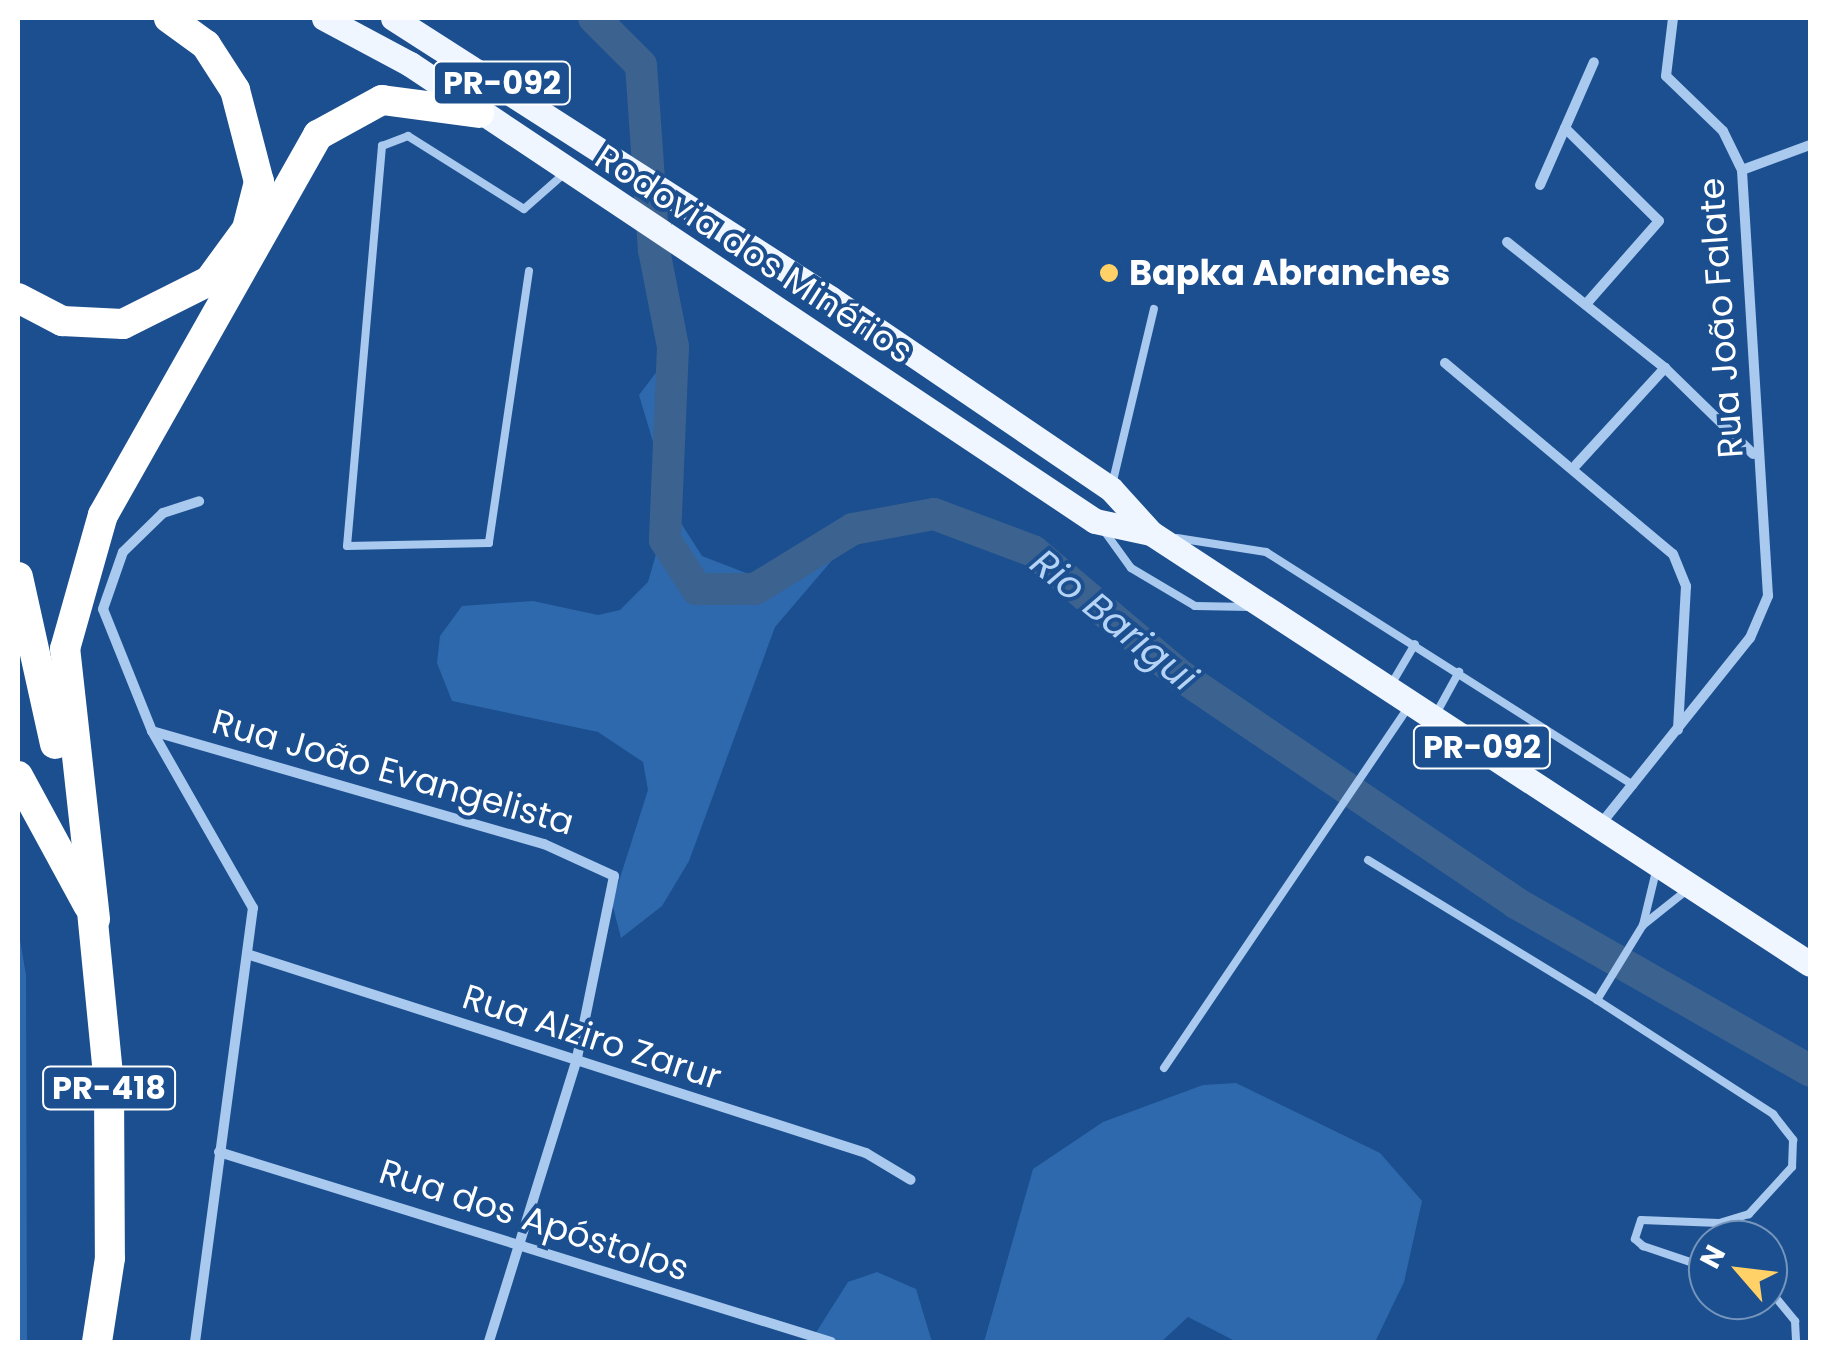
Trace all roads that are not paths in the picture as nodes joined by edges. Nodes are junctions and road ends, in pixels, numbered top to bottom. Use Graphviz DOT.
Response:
graph roads {
  1 [pos="169,18"];
  2 [pos="324,18"];
  3 [pos="393,18"];
  4 [pos="1673,18"];
  5 [pos="1594,62"];
  6 [pos="479,113"];
  7 [pos="1565,128"];
  8 [pos="1810,146"];
  9 [pos="1742,170"];
  10 [pos="566,172"];
  11 [pos="1540,185"];
  12 [pos="1507,242"];
  13 [pos="530,271"];
  14 [pos="18,298"];
  15 [pos="1586,304"];
  16 [pos="1154,309"];
  17 [pos="1445,363"];
  18 [pos="1665,368"];
  19 [pos="1753,454"];
  20 [pos="1576,465"];
  21 [pos="1111,489"];
  22 [pos="199,501"];
  23 [pos="1095,521"];
  24 [pos="1151,533"];
  25 [pos="18,576"];
  26 [pos="1264,604"];
  27 [pos="1414,644"];
  28 [pos="1459,672"];
  29 [pos="1390,686"];
  30 [pos="1412,701"];
  31 [pos="1434,716"];
  32 [pos="1678,730"];
  33 [pos="152,731"];
  34 [pos="18,776"];
  35 [pos="1633,786"];
  36 [pos="1600,826"];
  37 [pos="1368,860"];
  38 [pos="1658,864"];
  39 [pos="1692,886"];
  40 [pos="95,919"];
  41 [pos="1643,925"];
  42 [pos="250,956"];
  43 [pos="1810,964"];
  44 [pos="1597,1000"];
  45 [pos="576,1062"];
  46 [pos="1164,1068"];
  47 [pos="219,1152"];
  48 [pos="911,1180"];
  49 [pos="1731,1220"];
  50 [pos="1688,1222"];
  51 [pos="519,1245"];
  52 [pos="1688,1261"];
  53 [pos="1788,1312"];
  54 [pos="97,1342"];
  55 [pos="195,1342"];
  56 [pos="489,1342"];
  57 [pos="831,1342"];
  58 [pos="1796,1342"];
  1 -- 14 [label="highway"];
  2 -- 6 [label="main road, Rodovia dos Minérios / PR-092"];
  3 -- 21 [label="main road, Rodovia dos Minérios / PR-092"];
  4 -- 9 [label="street, Rua João Falate"];
  5 -- 7 [label="street"];
  6 -- 10 [label="main road, Rodovia dos Minérios / PR-092"];
  6 -- 40 [label="highway"];
  7 -- 11 [label="street"];
  7 -- 15 [label="street"];
  8 -- 9 [label="street"];
  9 -- 19 [label="street, Rua João Falate"];
  10 -- 13 [label="lane"];
  10 -- 23 [label="main road, Rodovia dos Minérios / PR-092"];
  12 -- 15 [label="street"];
  15 -- 18 [label="street"];
  16 -- 21 [label="lane"];
  17 -- 20 [label="street"];
  18 -- 19 [label="street"];
  18 -- 20 [label="street"];
  19 -- 32 [label="street, Rua João Falate"];
  20 -- 32 [label="street"];
  21 -- 24 [label="main road, Rodovia dos Minérios / PR-092"];
  22 -- 33 [label="street"];
  23 -- 24 [label="main road, Rodovia dos Minérios / PR-092"];
  23 -- 26 [label="lane"];
  24 -- 26 [label="main road, Rodovia dos Minérios / PR-092"];
  24 -- 27 [label="lane"];
  25 -- 40 [label="highway, PR-418"];
  26 -- 29 [label="main road, Rodovia dos Minérios / PR-092"];
  27 -- 28 [label="lane"];
  27 -- 29 [label="lane"];
  28 -- 31 [label="lane"];
  28 -- 35 [label="lane"];
  29 -- 30 [label="main road, Rodovia dos Minérios / PR-092"];
  30 -- 31 [label="main road, Rodovia dos Minérios / PR-092"];
  30 -- 46 [label="lane"];
  31 -- 36 [label="main road, Rodovia dos Minérios / PR-092"];
  32 -- 35 [label="street, Rua João Falate"];
  33 -- 42 [label="street"];
  33 -- 45 [label="street, Rua João Evangelista"];
  34 -- 40 [label="highway"];
  35 -- 36 [label="street, Rua João Falate"];
  36 -- 38 [label="main road, Rodovia dos Minérios / PR-092"];
  37 -- 44 [label="lane"];
  38 -- 39 [label="main road, Rodovia dos Minérios / PR-092"];
  38 -- 41 [label="lane"];
  39 -- 41 [label="lane"];
  39 -- 43 [label="main road, Rodovia dos Minérios / PR-092"];
  40 -- 54 [label="highway, PR-418"];
  41 -- 44 [label="lane"];
  42 -- 45 [label="street, Rua Alziro Zarur"];
  42 -- 47 [label="street"];
  44 -- 49 [label="lane"];
  45 -- 48 [label="street, Rua Alziro Zarur"];
  45 -- 51 [label="street"];
  47 -- 51 [label="street, Rua dos Apóstolos"];
  47 -- 55 [label="street"];
  50 -- 52 [label="lane"];
  51 -- 56 [label="street"];
  51 -- 57 [label="street, Rua dos Apóstolos"];
  53 -- 58 [label="lane"];
}
